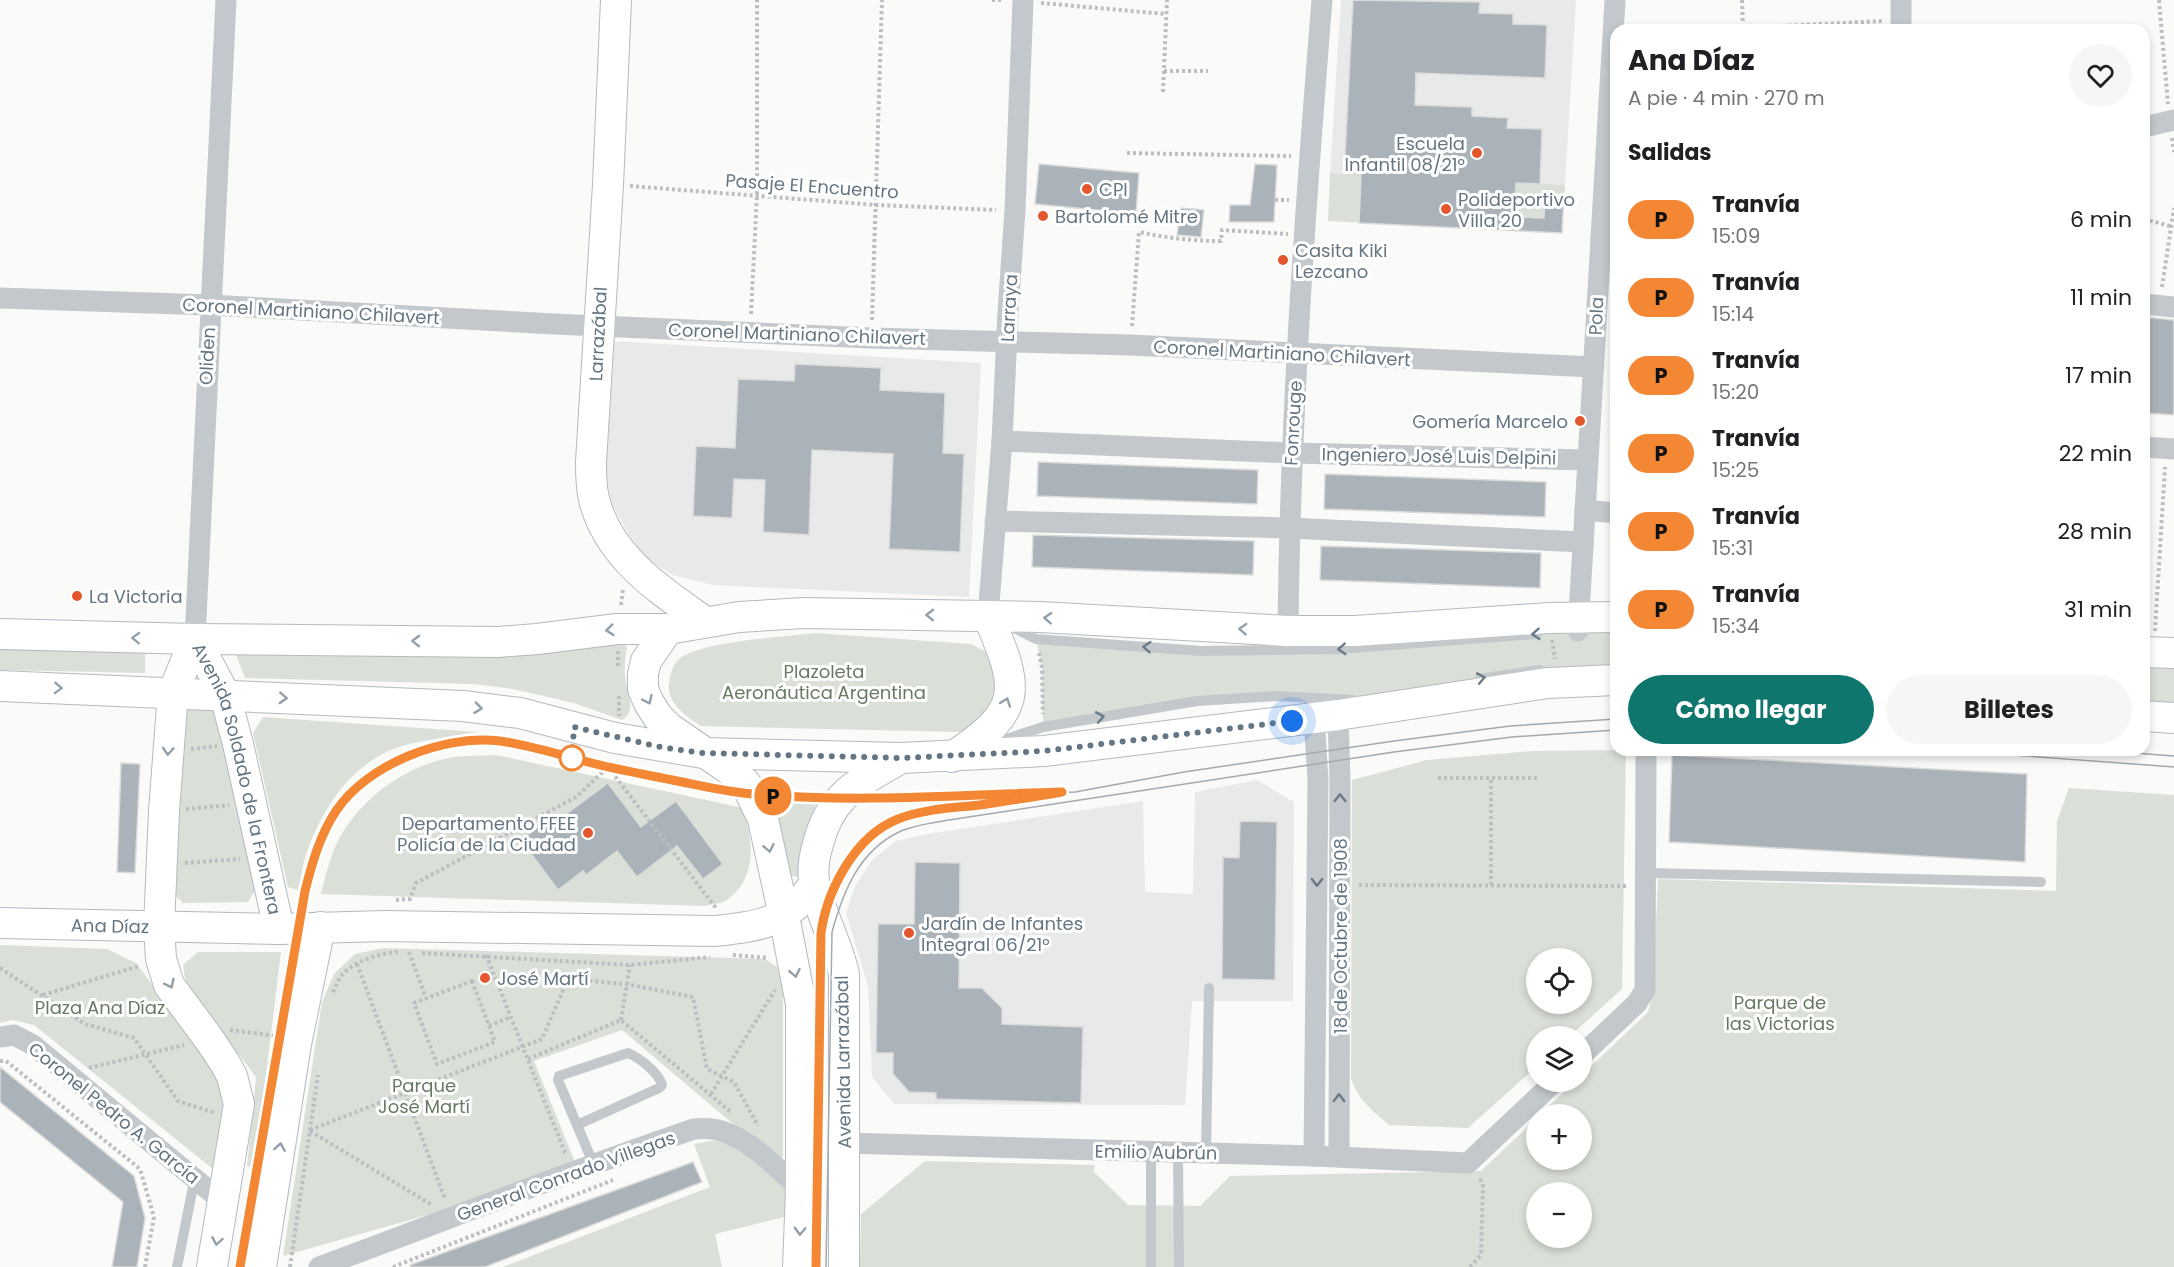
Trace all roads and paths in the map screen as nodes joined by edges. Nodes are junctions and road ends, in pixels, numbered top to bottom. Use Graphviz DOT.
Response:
graph roads {
  1 [pos="226,0"];
  2 [pos="616,0"];
  3 [pos="757,0"];
  4 [pos="882,0"];
  5 [pos="1167,0"];
  6 [pos="1322,0"];
  7 [pos="1615,0"];
  8 [pos="1742,0"];
  9 [pos="2159,0"];
  10 [pos="1023,1"];
  11 [pos="1166,14"];
  12 [pos="1901,17"];
  13 [pos="1614,24"];
  14 [pos="1743,24"];
  15 [pos="1790,24"];
  16 [pos="1164,70"];
  17 [pos="1208,71"];
  18 [pos="1163,92"];
  19 [pos="2172,121"];
  20 [pos="2150,125"];
  21 [pos="1127,153"];
  22 [pos="1310,156"];
  23 [pos="608,184"];
  24 [pos="1610,187"];
  25 [pos="757,195"];
  26 [pos="876,205"];
  27 [pos="2174,208"];
  28 [pos="1015,210"];
  29 [pos="2150,220"];
  30 [pos="1609,224"];
  31 [pos="2172,224"];
  32 [pos="1304,235"];
  33 [pos="0,298"];
  34 [pos="210,305"];
  35 [pos="2159,305"];
  36 [pos="598,326"];
  37 [pos="750,333"];
  38 [pos="871,338"];
  39 [pos="1007,341"];
  40 [pos="1130,345"];
  41 [pos="1297,354"];
  42 [pos="1593,367"];
  43 [pos="1002,441"];
  44 [pos="2150,447"];
  45 [pos="2170,449"];
  46 [pos="1292,453"];
  47 [pos="1588,460"];
  48 [pos="1585,510"];
  49 [pos="1610,512"];
  50 [pos="995,522"];
  51 [pos="1289,528"];
  52 [pos="1583,542"];
  53 [pos="636,569"];
  54 [pos="988,616"];
  55 [pos="1610,619"];
  56 [pos="705,622"];
  57 [pos="1579,628"];
  58 [pos="617,629"];
  59 [pos="669,629"];
  60 [pos="1288,631"];
  61 [pos="1551,633"];
  62 [pos="0,634"];
  63 [pos="195,639"];
  64 [pos="1036,639"];
  65 [pos="2157,646"];
  66 [pos="1546,669"];
  67 [pos="618,675"];
  68 [pos="1610,680"];
  69 [pos="1468,681"];
  70 [pos="0,686"];
  71 [pos="618,687"];
  72 [pos="173,693"];
  73 [pos="1400,694"];
  74 [pos="225,695"];
  75 [pos="2150,716"];
  76 [pos="1326,717"];
  77 [pos="2174,718"];
  78 [pos="1043,727"];
  79 [pos="615,738"];
  80 [pos="238,744"];
  81 [pos="168,751"];
  82 [pos="703,753"];
  83 [pos="952,757"];
  84 [pos="1646,757"];
  85 [pos="901,758"];
  86 [pos="608,767"];
  87 [pos="1438,778"];
  88 [pos="1540,778"];
  89 [pos="1491,779"];
  90 [pos="251,803"];
  91 [pos="164,811"];
  92 [pos="262,857"];
  93 [pos="161,865"];
  94 [pos="1646,879"];
  95 [pos="2041,882"];
  96 [pos="814,884"];
  97 [pos="1340,885"];
  98 [pos="1491,885"];
  99 [pos="784,916"];
  100 [pos="0,923"];
  101 [pos="159,927"];
  102 [pos="320,927"];
  103 [pos="279,929"];
  104 [pos="383,939"];
  105 [pos="727,943"];
  106 [pos="409,952"];
  107 [pos="486,955"];
  108 [pos="161,959"];
  109 [pos="774,962"];
  110 [pos="357,964"];
  111 [pos="630,965"];
  112 [pos="0,968"];
  113 [pos="779,983"];
  114 [pos="626,984"];
  115 [pos="1209,988"];
  116 [pos="42,996"];
  117 [pos="329,998"];
  118 [pos="426,998"];
  119 [pos="511,1017"];
  120 [pos="621,1020"];
  121 [pos="489,1026"];
  122 [pos="204,1032"];
  123 [pos="0,1037"];
  124 [pos="296,1044"];
  125 [pos="1592,1046"];
  126 [pos="523,1047"];
  127 [pos="145,1054"];
  128 [pos="0,1060"];
  129 [pos="319,1064"];
  130 [pos="68,1073"];
  131 [pos="721,1076"];
  132 [pos="1543,1092"];
  133 [pos="405,1093"];
  134 [pos="711,1094"];
  135 [pos="238,1120"];
  136 [pos="577,1125"];
  137 [pos="310,1131"];
  138 [pos="845,1143"];
  139 [pos="747,1145"];
  140 [pos="1151,1152"];
  141 [pos="1178,1153"];
  142 [pos="1206,1153"];
  143 [pos="1314,1156"];
  144 [pos="1339,1157"];
  145 [pos="593,1163"];
  146 [pos="1468,1163"];
  147 [pos="572,1171"];
  148 [pos="195,1177"];
  149 [pos="621,1177"];
  150 [pos="801,1190"];
  151 [pos="273,1191"];
  152 [pos="226,1192"];
  153 [pos="452,1218"];
  154 [pos="146,1267"];
  155 [pos="177,1267"];
  156 [pos="212,1267"];
  157 [pos="261,1267"];
  158 [pos="290,1267"];
  159 [pos="319,1267"];
  160 [pos="393,1267"];
  161 [pos="798,1267"];
  162 [pos="844,1267"];
  163 [pos="1151,1267"];
  164 [pos="1179,1267"];
  165 [pos="1470,1267"];
  1 -- 34 [label="street, Oliden"];
  2 -- 23 [label="main road, Larrazábal"];
  3 -- 25 [label="path"];
  4 -- 26 [label="path"];
  5 -- 11 [label="path"];
  6 -- 22 [label="street, Fonrouge"];
  7 -- 13 [label="street, Pola"];
  8 -- 14 [label="path"];
  9 -- 19 [label="path"];
  10 -- 11 [label="path"];
  10 -- 28 [label="street, Larraya"];
  11 -- 16 [label="path"];
  12 -- 15 [label="path"];
  16 -- 17 [label="path"];
  16 -- 18 [label="path"];
  19 -- 20 [label="street"];
  21 -- 22 [label="path"];
  22 -- 32 [label="street, Fonrouge"];
  23 -- 25 [label="path, Pasaje El Encuentro"];
  23 -- 36 [label="main road, Larrazábal"];
  24 -- 30 [label="street, Pola"];
  25 -- 26 [label="path, Pasaje El Encuentro"];
  25 -- 37 [label="path"];
  26 -- 28 [label="path, Pasaje El Encuentro"];
  26 -- 38 [label="path"];
  27 -- 31 [label="path"];
  28 -- 39 [label="street, Larraya"];
  29 -- 31 [label="path"];
  30 -- 42 [label="street, Pola"];
  31 -- 35 [label="path"];
  32 -- 40 [label="path"];
  32 -- 41 [label="street, Fonrouge"];
  33 -- 34 [label="street, Coronel Martiniano Chilavert"];
  34 -- 36 [label="street, Coronel Martiniano Chilavert"];
  34 -- 63 [label="street, Oliden"];
  36 -- 37 [label="street, Coronel Martiniano Chilavert"];
  36 -- 53 [label="main road, Larrazábal"];
  37 -- 38 [label="street, Coronel Martiniano Chilavert"];
  38 -- 39 [label="street, Coronel Martiniano Chilavert"];
  39 -- 40 [label="street, Coronel Martiniano Chilavert"];
  39 -- 43 [label="street, Larraya"];
  40 -- 41 [label="street, Coronel Martiniano Chilavert"];
  41 -- 42 [label="street, Coronel Martiniano Chilavert"];
  41 -- 46 [label="street, Fonrouge"];
  42 -- 47 [label="street, Pola"];
  43 -- 46 [label="street, Ingeniero José Luis Delpini"];
  43 -- 50 [label="street, Larraya"];
  44 -- 45 [label="street"];
  45 -- 65 [label="path"];
  46 -- 47 [label="street, Ingeniero José Luis Delpini"];
  46 -- 51 [label="street, Fonrouge"];
  47 -- 48 [label="street, Pola"];
  48 -- 49 [label="street"];
  48 -- 52 [label="street, Pola"];
  50 -- 51 [label="street"];
  50 -- 54 [label="street, Larraya"];
  51 -- 52 [label="street"];
  51 -- 60 [label="street, Fonrouge"];
  52 -- 57 [label="street, Pola"];
  53 -- 56 [label="main road, Larrazábal"];
  53 -- 58 [label="path"];
  54 -- 56 [label="main road, one-way"];
  60 -- 54 [label="main road, one-way"];
  54 -- 64 [label="lane"];
  83 -- 54 [label="main road, one-way"];
  55 -- 57 [label="main road"];
  56 -- 59 [label="main road"];
  57 -- 60 [label="main road"];
  58 -- 59 [label="main road"];
  58 -- 63 [label="main road, one-way"];
  58 -- 67 [label="path"];
  59 -- 82 [label="main road, one-way"];
  61 -- 64 [label="lane, one-way"];
  63 -- 62 [label="main road, one-way"];
  63 -- 72 [label="main road, Avenida Soldado de la Frontera"];
  63 -- 74 [label="main road, Avenida Soldado de la Frontera"];
  64 -- 78 [label="path"];
  69 -- 66 [label="lane, one-way"];
  68 -- 76 [label="main road"];
  70 -- 72 [label="main road, one-way"];
  71 -- 79 [label="path"];
  72 -- 74 [label="main road"];
  72 -- 81 [label="main road, Avenida Soldado de la Frontera"];
  78 -- 73 [label="lane, one-way"];
  74 -- 79 [label="main road, one-way"];
  74 -- 80 [label="main road, Avenida Soldado de la Frontera"];
  75 -- 77 [label="main road"];
  76 -- 83 [label="main road"];
  97 -- 76 [label="street, 18 de Octubre de 1908, one-way"];
  76 -- 143 [label="street, 18 de Octubre de 1908, one-way"];
  78 -- 83 [label="lane"];
  79 -- 82 [label="main road"];
  79 -- 86 [label="path"];
  80 -- 81 [label="path"];
  80 -- 90 [label="main road, Avenida Soldado de la Frontera"];
  81 -- 91 [label="main road, Avenida Soldado de la Frontera, one-way"];
  82 -- 85 [label="main road"];
  82 -- 99 [label="main road, one-way"];
  83 -- 85 [label="main road"];
  84 -- 94 [label="street"];
  85 -- 96 [label="main road, Avenida Larrazábal"];
  86 -- 104 [label="path"];
  86 -- 105 [label="path"];
  87 -- 89 [label="path"];
  88 -- 89 [label="path"];
  89 -- 98 [label="path"];
  90 -- 91 [label="path"];
  90 -- 92 [label="main road, Avenida Soldado de la Frontera"];
  91 -- 93 [label="main road, Avenida Soldado de la Frontera"];
  92 -- 93 [label="path"];
  92 -- 103 [label="main road, Avenida Soldado de la Frontera"];
  93 -- 101 [label="main road, Avenida Soldado de la Frontera"];
  94 -- 95 [label="lane"];
  94 -- 98 [label="path"];
  94 -- 125 [label="street"];
  96 -- 99 [label="main road, Ana Díaz"];
  96 -- 138 [label="main road, Avenida Larrazábal"];
  97 -- 98 [label="path"];
  144 -- 97 [label="street, 18 de Octubre de 1908, one-way"];
  99 -- 105 [label="main road, Ana Díaz"];
  99 -- 150 [label="main road, one-way"];
  100 -- 101 [label="main road, Ana Díaz"];
  101 -- 103 [label="main road, Ana Díaz"];
  101 -- 108 [label="main road, Avenida Soldado de la Frontera"];
  102 -- 103 [label="main road, Ana Díaz"];
  102 -- 104 [label="main road, Ana Díaz"];
  102 -- 124 [label="main road"];
  104 -- 105 [label="main road, Ana Díaz"];
  104 -- 106 [label="path"];
  104 -- 110 [label="path"];
  105 -- 109 [label="path"];
  105 -- 111 [label="path"];
  106 -- 107 [label="path"];
  106 -- 118 [label="path"];
  107 -- 111 [label="path"];
  107 -- 119 [label="path"];
  108 -- 116 [label="path"];
  108 -- 122 [label="main road, Avenida Soldado de la Frontera, one-way"];
  110 -- 117 [label="path"];
  110 -- 133 [label="path"];
  111 -- 114 [label="path"];
  112 -- 116 [label="path"];
  113 -- 131 [label="path"];
  114 -- 120 [label="path"];
  114 -- 126 [label="path"];
  114 -- 131 [label="path"];
  115 -- 142 [label="lane"];
  116 -- 127 [label="path"];
  118 -- 121 [label="path"];
  118 -- 121 [label="path"];
  119 -- 121 [label="path"];
  119 -- 126 [label="path"];
  122 -- 124 [label="path"];
  122 -- 127 [label="path"];
  122 -- 135 [label="main road, Avenida Soldado de la Frontera"];
  123 -- 130 [label="street, Coronel Pedro A. García"];
  151 -- 124 [label="main road, one-way"];
  126 -- 133 [label="path"];
  126 -- 147 [label="path"];
  127 -- 130 [label="path"];
  127 -- 135 [label="path"];
  128 -- 154 [label="path"];
  129 -- 137 [label="path"];
  130 -- 148 [label="street, Coronel Pedro A. García"];
  131 -- 134 [label="path"];
  131 -- 139 [label="path"];
  132 -- 146 [label="street"];
  133 -- 137 [label="path"];
  133 -- 153 [label="path"];
  135 -- 152 [label="main road, Avenida Soldado de la Frontera"];
  136 -- 136 [label="lane"];
  136 -- 145 [label="lane"];
  137 -- 153 [label="path"];
  137 -- 158 [label="path"];
  138 -- 140 [label="street, Emilio Aubrún"];
  138 -- 162 [label="main road, Avenida Larrazábal"];
  139 -- 145 [label="street, General Conrado Villegas"];
  139 -- 150 [label="street, General Conrado Villegas"];
  140 -- 141 [label="street, Emilio Aubrún"];
  140 -- 163 [label="lane"];
  141 -- 142 [label="street, Emilio Aubrún"];
  141 -- 164 [label="lane"];
  142 -- 143 [label="street, Emilio Aubrún"];
  143 -- 144 [label="street, Emilio Aubrún"];
  144 -- 146 [label="street, Emilio Aubrún"];
  145 -- 147 [label="street, General Conrado Villegas"];
  146 -- 165 [label="path"];
  147 -- 153 [label="street, General Conrado Villegas"];
  148 -- 152 [label="street, Coronel Pedro A. García"];
  148 -- 155 [label="lane"];
  149 -- 160 [label="path"];
  150 -- 161 [label="main road, one-way"];
  151 -- 152 [label="main road"];
  151 -- 157 [label="main road"];
  152 -- 156 [label="main road, Avenida Soldado de la Frontera, one-way"];
  153 -- 159 [label="street, General Conrado Villegas"];
}
